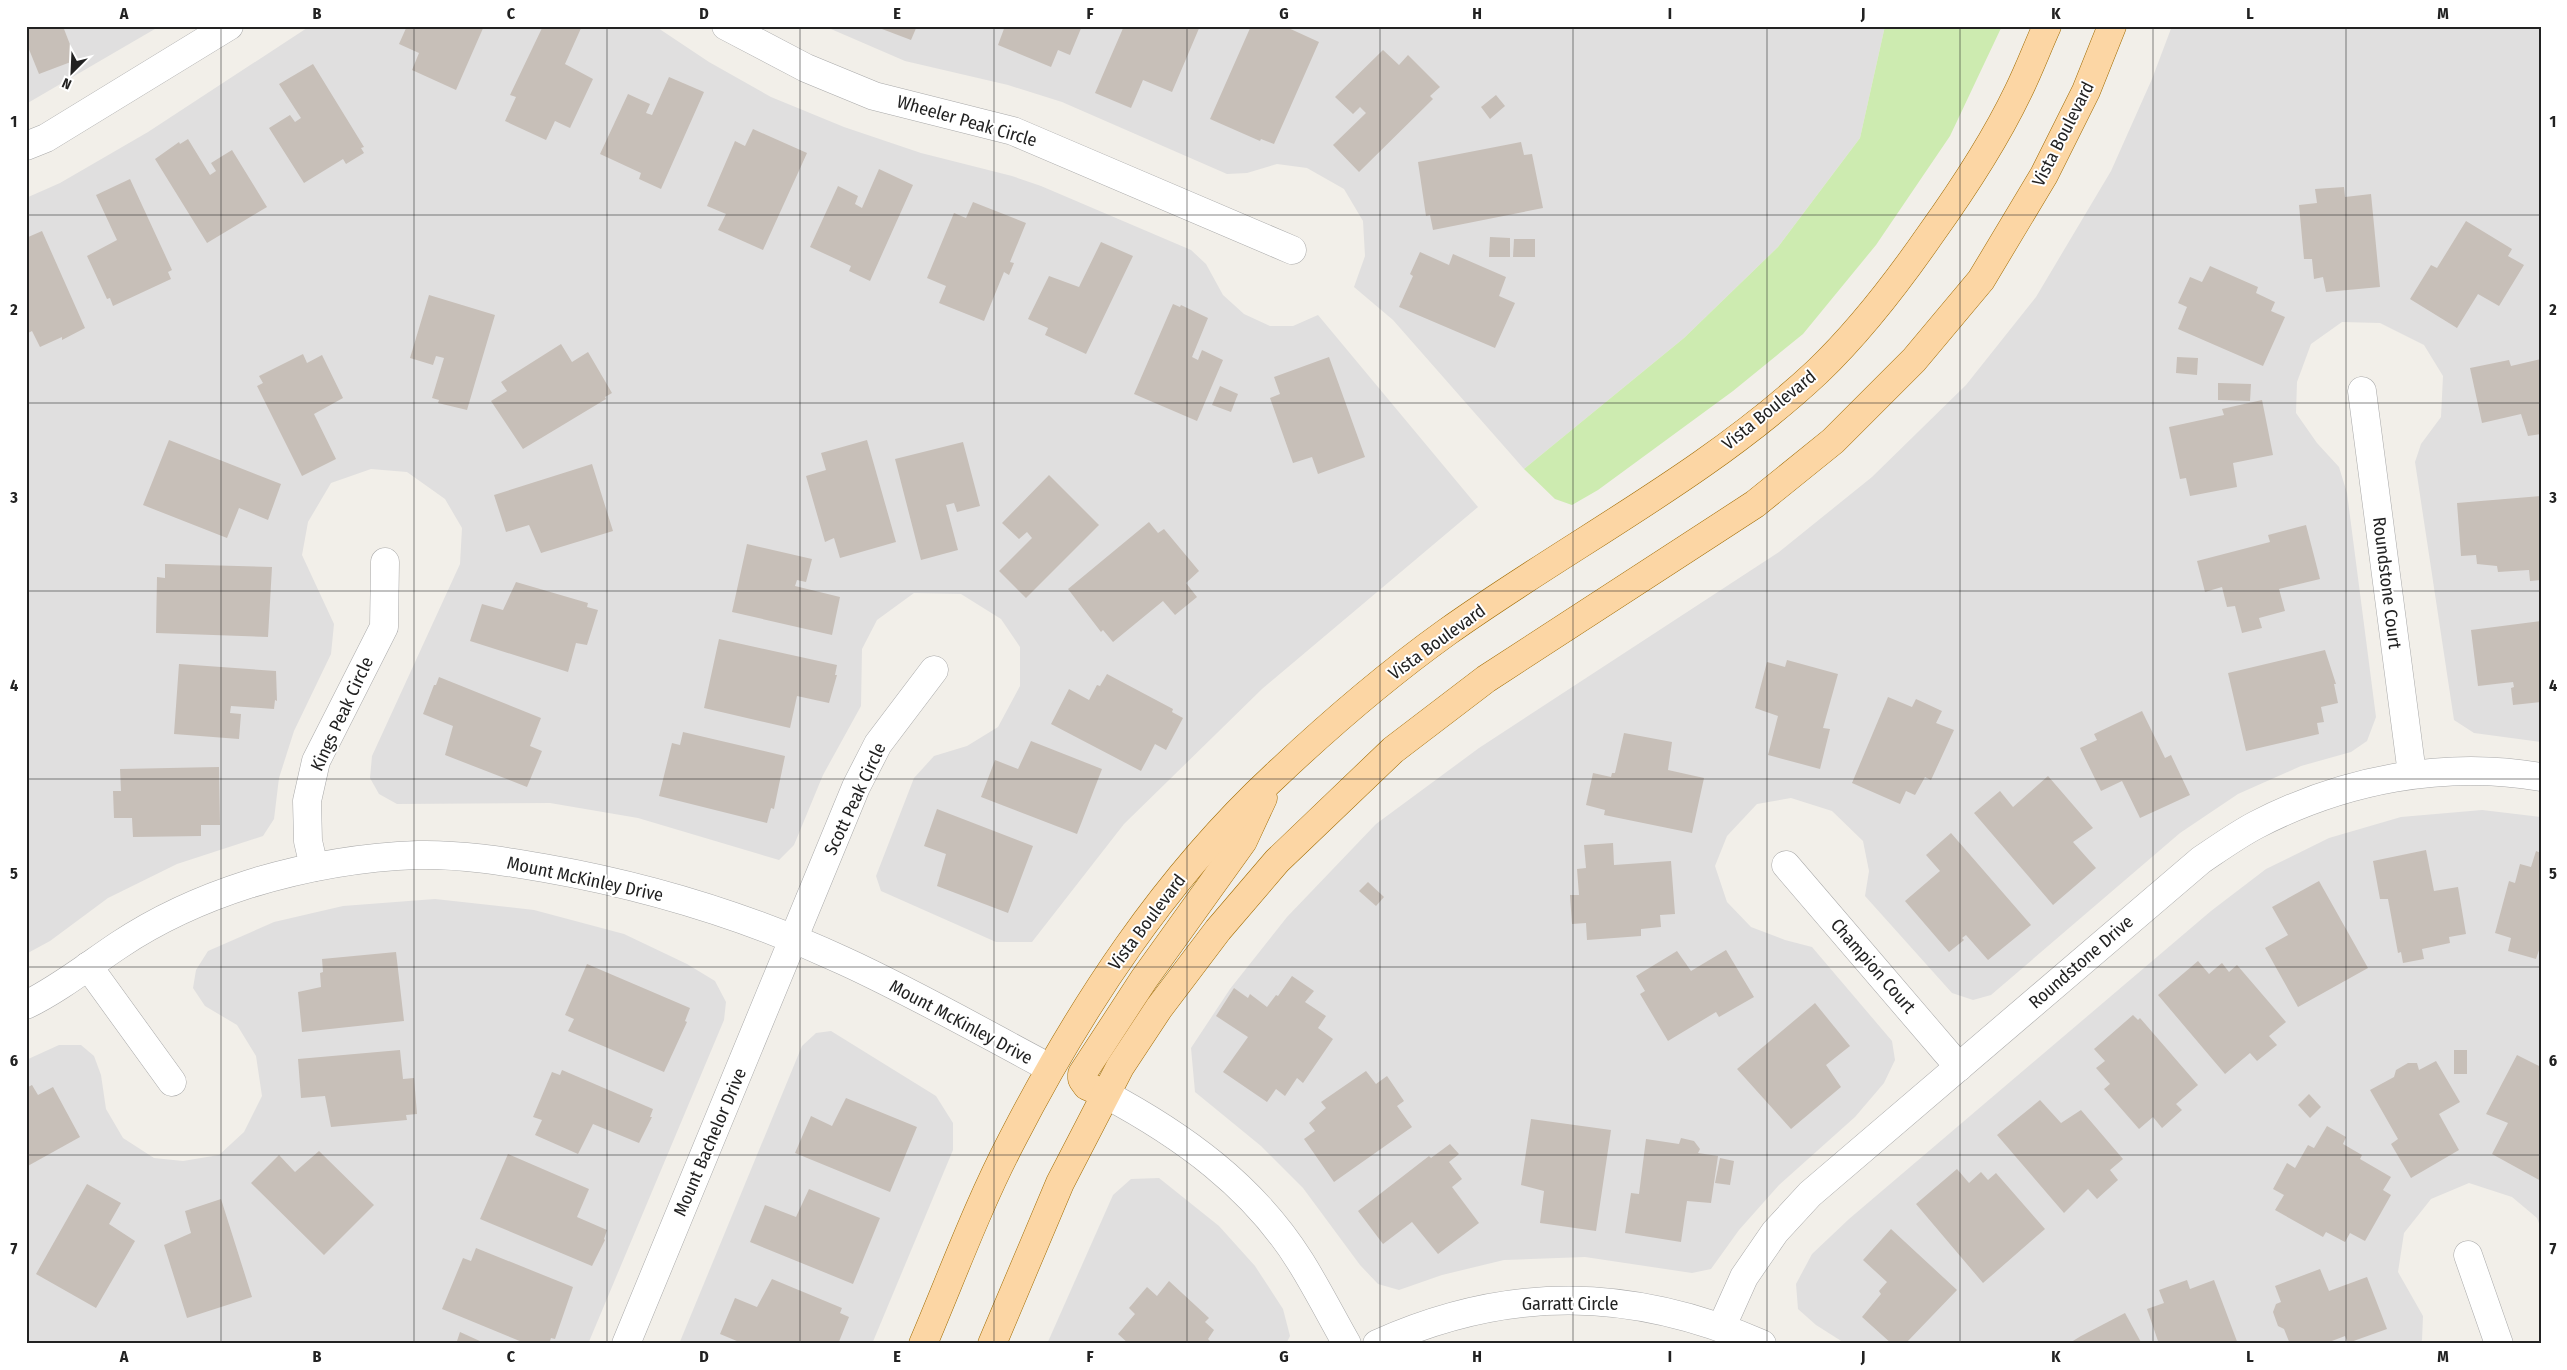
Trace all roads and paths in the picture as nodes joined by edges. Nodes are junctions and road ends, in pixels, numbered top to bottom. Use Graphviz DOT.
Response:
graph roads {
  1 [pos="229,26"];
  2 [pos="726,26"];
  3 [pos="2047,26"];
  4 [pos="2112,26"];
  5 [pos="26,146"];
  6 [pos="1292,250"];
  7 [pos="2362,391"];
  8 [pos="385,562"];
  9 [pos="934,670"];
  10 [pos="2412,774"];
  11 [pos="1274,776"];
  12 [pos="2541,777"];
  13 [pos="1786,865"];
  14 [pos="314,867"];
  15 [pos="794,939"];
  16 [pos="88,966"];
  17 [pos="26,1004"];
  18 [pos="1959,1067"];
  19 [pos="1050,1068"];
  20 [pos="172,1082"];
  21 [pos="1105,1094"];
  22 [pos="2468,1255"];
  23 [pos="1722,1326"];
  24 [pos="626,1344"];
  25 [pos="923,1344"];
  26 [pos="992,1344"];
  27 [pos="1347,1344"];
  28 [pos="1377,1344"];
  29 [pos="1762,1344"];
  30 [pos="2499,1344"];
  1 -- 5 [label="street"];
  2 -- 6 [label="street, Wheeler Peak Circle"];
  3 -- 11 [label="main road, Vista Boulevard"];
  4 -- 21 [label="main road, Vista Boulevard"];
  7 -- 10 [label="street, Roundstone Court"];
  8 -- 14 [label="street, Kings Peak Circle"];
  9 -- 15 [label="street, Scott Peak Circle"];
  10 -- 12 [label="street, Roundstone Drive"];
  10 -- 18 [label="street, Roundstone Drive"];
  11 -- 19 [label="main road, Vista Boulevard"];
  11 -- 21 [label="main road"];
  13 -- 18 [label="street, Champion Court"];
  14 -- 15 [label="street, Mount McKinley Drive"];
  14 -- 16 [label="street, Mount McKinley Drive"];
  15 -- 19 [label="street, Mount McKinley Drive"];
  15 -- 24 [label="street, Mount Bachelor Drive"];
  16 -- 17 [label="street, Mount McKinley Drive"];
  16 -- 20 [label="street"];
  18 -- 23 [label="street, Roundstone Drive"];
  19 -- 25 [label="main road, Vista Boulevard"];
  21 -- 26 [label="main road, Vista Boulevard"];
  21 -- 27 [label="street"];
  22 -- 30 [label="street"];
  23 -- 28 [label="street, Garratt Circle"];
  23 -- 29 [label="street, Garratt Circle"];
}
